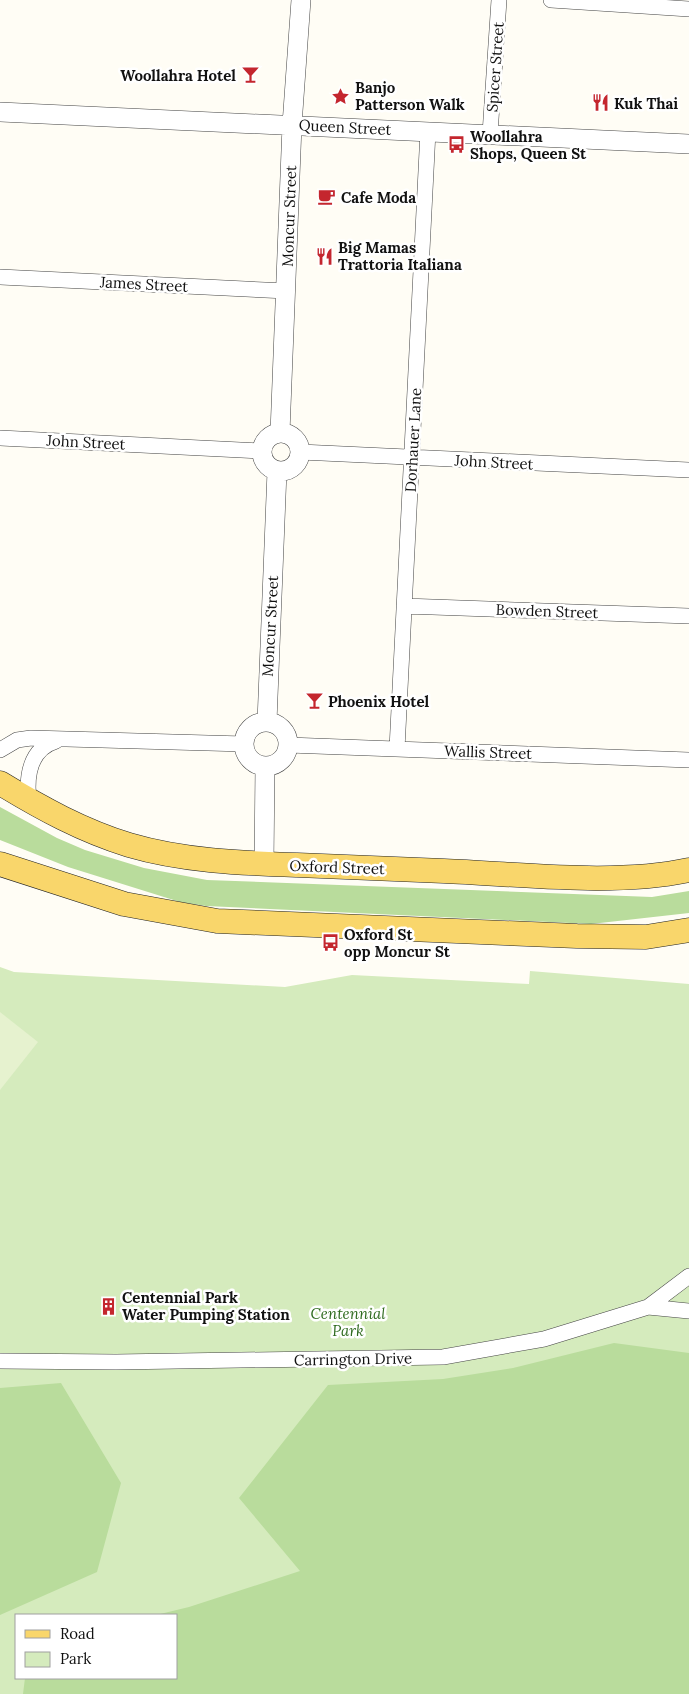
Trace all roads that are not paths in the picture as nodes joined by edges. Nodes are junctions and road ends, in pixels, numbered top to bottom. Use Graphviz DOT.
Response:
graph roads {
  1 [pos="300,0"];
  2 [pos="499,0"];
  3 [pos="551,0"];
  4 [pos="689,9"];
  5 [pos="0,112"];
  6 [pos="292,125"];
  7 [pos="428,131"];
  8 [pos="490,134"];
  9 [pos="689,144"];
  10 [pos="0,277"];
  11 [pos="287,291"];
  12 [pos="280,433"];
  13 [pos="0,438"];
  14 [pos="262,451"];
  15 [pos="300,452"];
  16 [pos="413,458"];
  17 [pos="689,470"];
  18 [pos="277,471"];
  19 [pos="404,606"];
  20 [pos="689,616"];
  21 [pos="266,722"];
  22 [pos="58,740"];
  23 [pos="244,744"];
  24 [pos="288,745"];
  25 [pos="397,749"];
  26 [pos="0,750"];
  27 [pos="689,760"];
  28 [pos="265,766"];
  29 [pos="0,783"];
  30 [pos="29,801"];
  31 [pos="0,851"];
  32 [pos="0,864"];
  33 [pos="264,864"];
  34 [pos="689,870"];
  35 [pos="34,876"];
  36 [pos="689,930"];
  37 [pos="689,1276"];
  38 [pos="648,1307"];
  39 [pos="689,1311"];
  40 [pos="0,1360"];
  1 -- 6 [label="street, Moncur Street"];
  2 -- 8 [label="street, Spicer Street"];
  3 -- 4 [label="street"];
  5 -- 6 [label="street, Queen Street"];
  6 -- 7 [label="street, Queen Street"];
  6 -- 11 [label="street, Moncur Street"];
  7 -- 8 [label="street, Queen Street"];
  7 -- 16 [label="street, Dorhauer Lane"];
  8 -- 9 [label="street, Queen Street"];
  10 -- 11 [label="street, James Street"];
  11 -- 12 [label="street, Moncur Street"];
  12 -- 14 [label="street"];
  12 -- 15 [label="street"];
  13 -- 14 [label="street, John Street"];
  14 -- 18 [label="street"];
  15 -- 16 [label="street, John Street"];
  15 -- 18 [label="street"];
  16 -- 17 [label="street, John Street"];
  16 -- 19 [label="street, Dorhauer Lane"];
  18 -- 21 [label="street, Moncur Street"];
  19 -- 20 [label="street, Bowden Street"];
  19 -- 25 [label="street, Dorhauer Lane"];
  21 -- 23 [label="street"];
  21 -- 24 [label="street"];
  22 -- 23 [label="street"];
  22 -- 26 [label="street"];
  22 -- 30 [label="street"];
  23 -- 28 [label="street"];
  24 -- 25 [label="street, Wallis Street"];
  24 -- 28 [label="street"];
  25 -- 27 [label="street, Wallis Street"];
  28 -- 33 [label="street"];
  29 -- 30 [label="main road, Oxford Street"];
  30 -- 33 [label="main road, Oxford Street"];
  31 -- 35 [label="street"];
  32 -- 35 [label="main road"];
  33 -- 34 [label="main road, Oxford Street"];
  35 -- 36 [label="main road"];
  37 -- 38 [label="street, Carrington Drive"];
  38 -- 39 [label="street"];
  38 -- 40 [label="street, Carrington Drive"];
}
